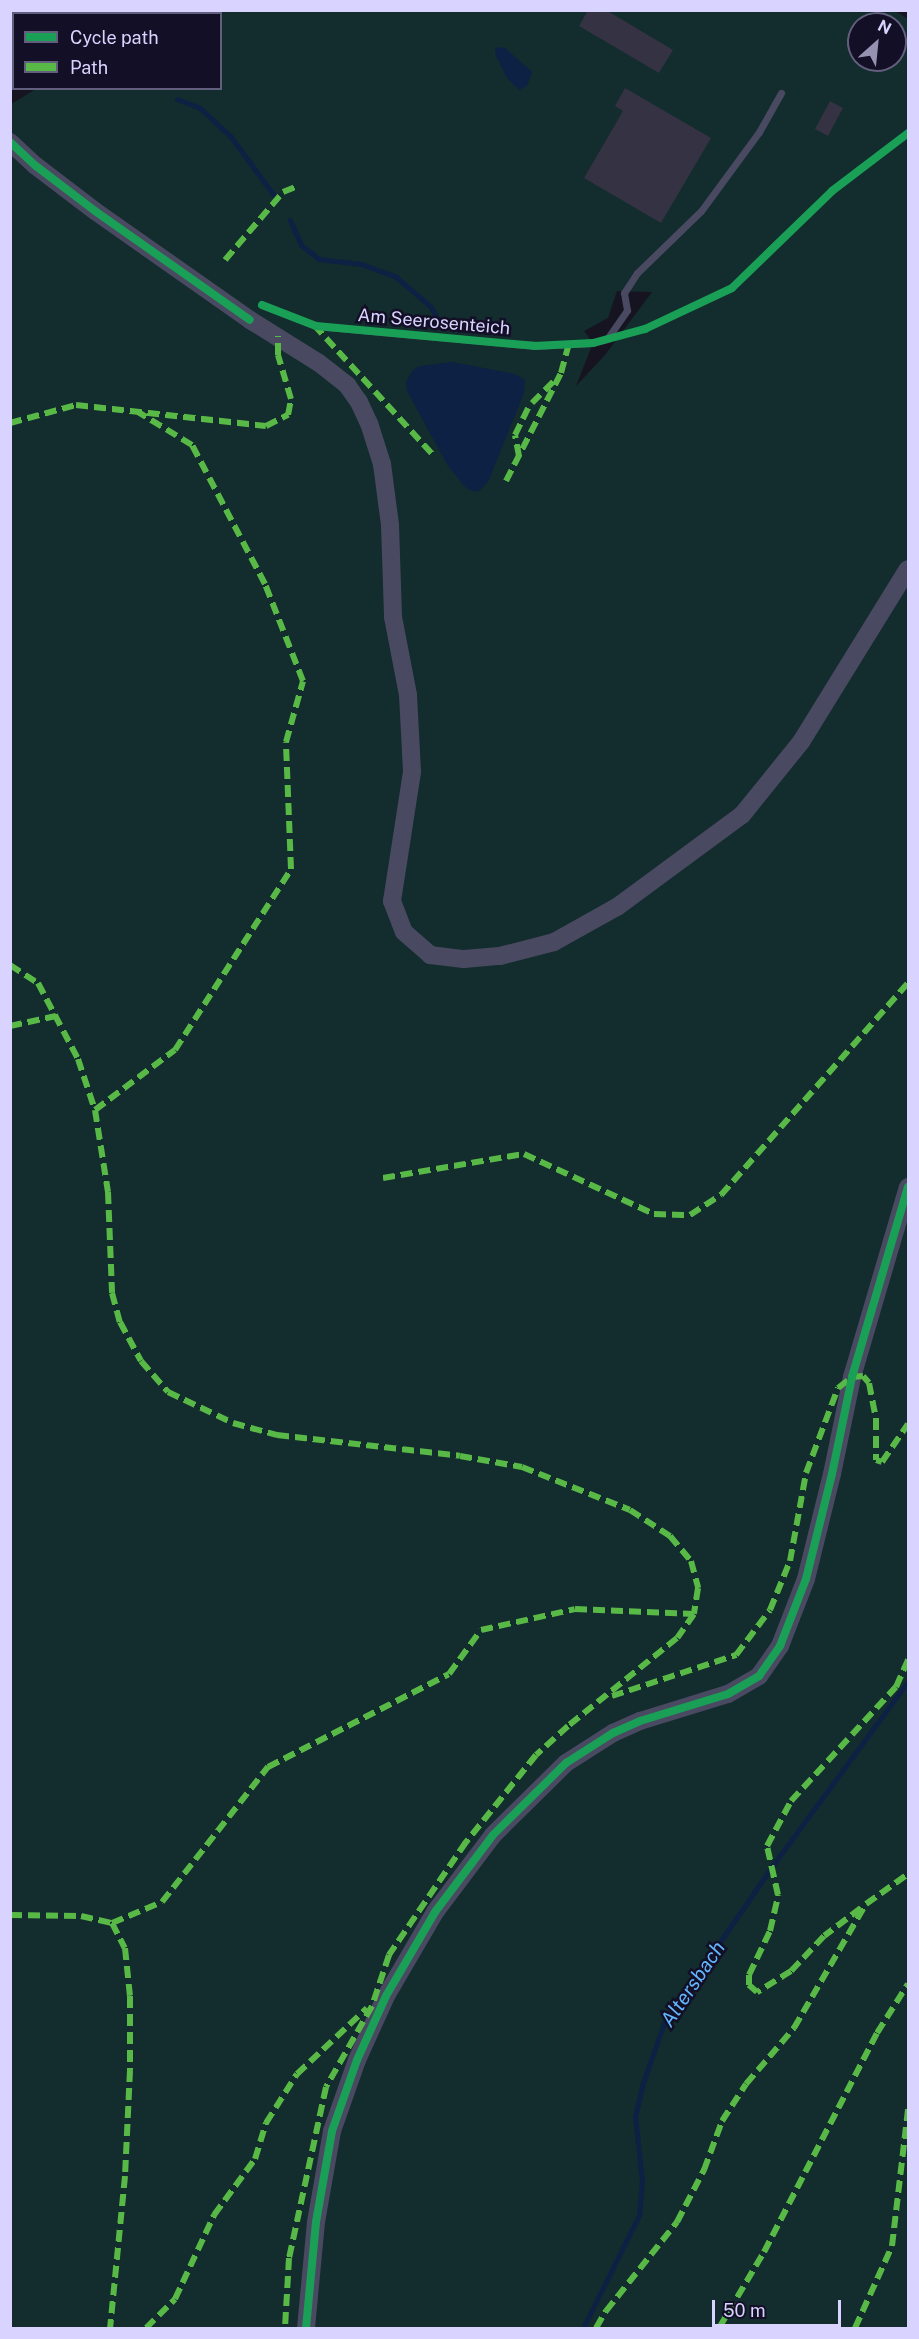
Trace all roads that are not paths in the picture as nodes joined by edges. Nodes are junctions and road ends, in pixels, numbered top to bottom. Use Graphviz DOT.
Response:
graph roads {
  1 [pos="782,93"];
  2 [pos="10,142"];
  3 [pos="261,305"];
  4 [pos="909,569"];
  5 [pos="909,1187"];
  6 [pos="306,2328"];
  1 -- 3 [label="lane, Am Seerosenteich"];
  2 -- 4 [label="street"];
  5 -- 6 [label="street"];
}
